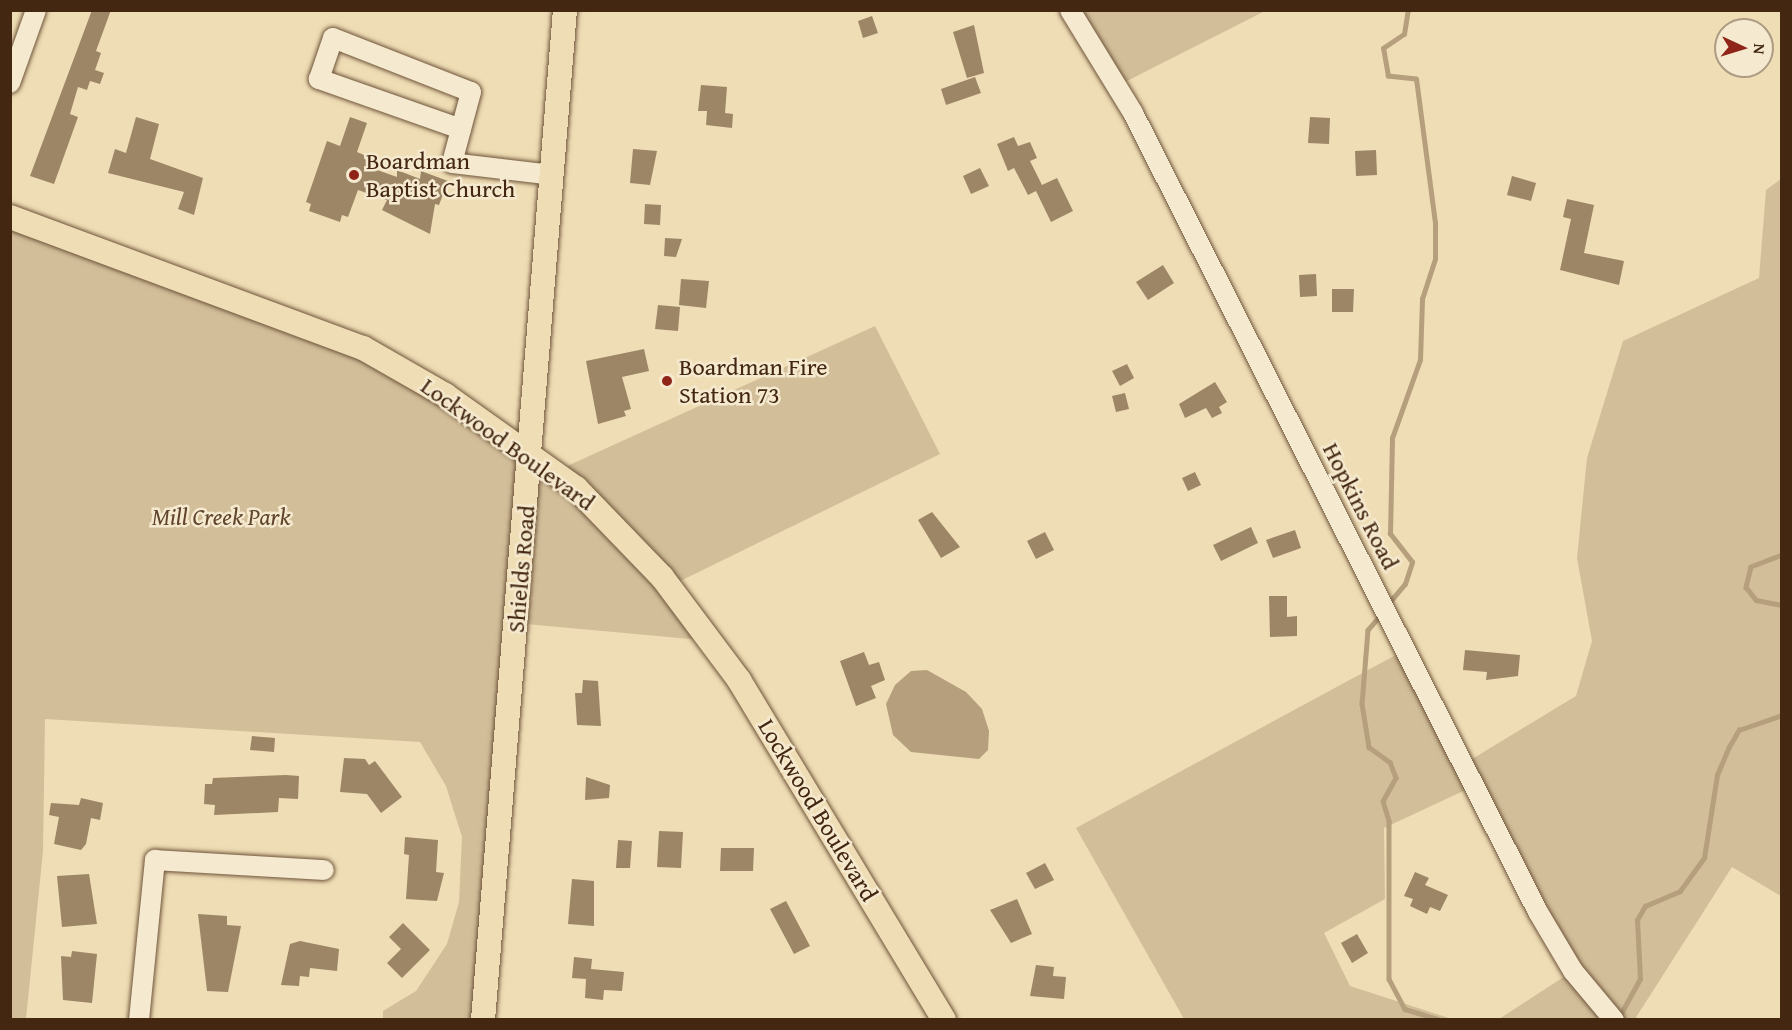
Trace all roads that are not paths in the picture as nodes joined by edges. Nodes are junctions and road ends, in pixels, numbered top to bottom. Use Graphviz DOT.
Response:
graph roads {
  1 [pos="36,10"];
  2 [pos="565,10"];
  3 [pos="1070,10"];
  4 [pos="10,83"];
  5 [pos="461,129"];
  6 [pos="552,175"];
  7 [pos="10,217"];
  8 [pos="531,456"];
  9 [pos="324,870"];
  10 [pos="139,1020"];
  11 [pos="483,1020"];
  12 [pos="944,1020"];
  13 [pos="1614,1020"];
  1 -- 4 [label="street"];
  2 -- 6 [label="main road, Shields Road"];
  3 -- 13 [label="street, Hopkins Road"];
  5 -- 5 [label="street"];
  5 -- 6 [label="street"];
  6 -- 8 [label="main road, Shields Road"];
  7 -- 8 [label="main road, Lockwood Boulevard"];
  8 -- 11 [label="main road, Shields Road"];
  8 -- 12 [label="main road, Lockwood Boulevard"];
  9 -- 10 [label="street"];
}
